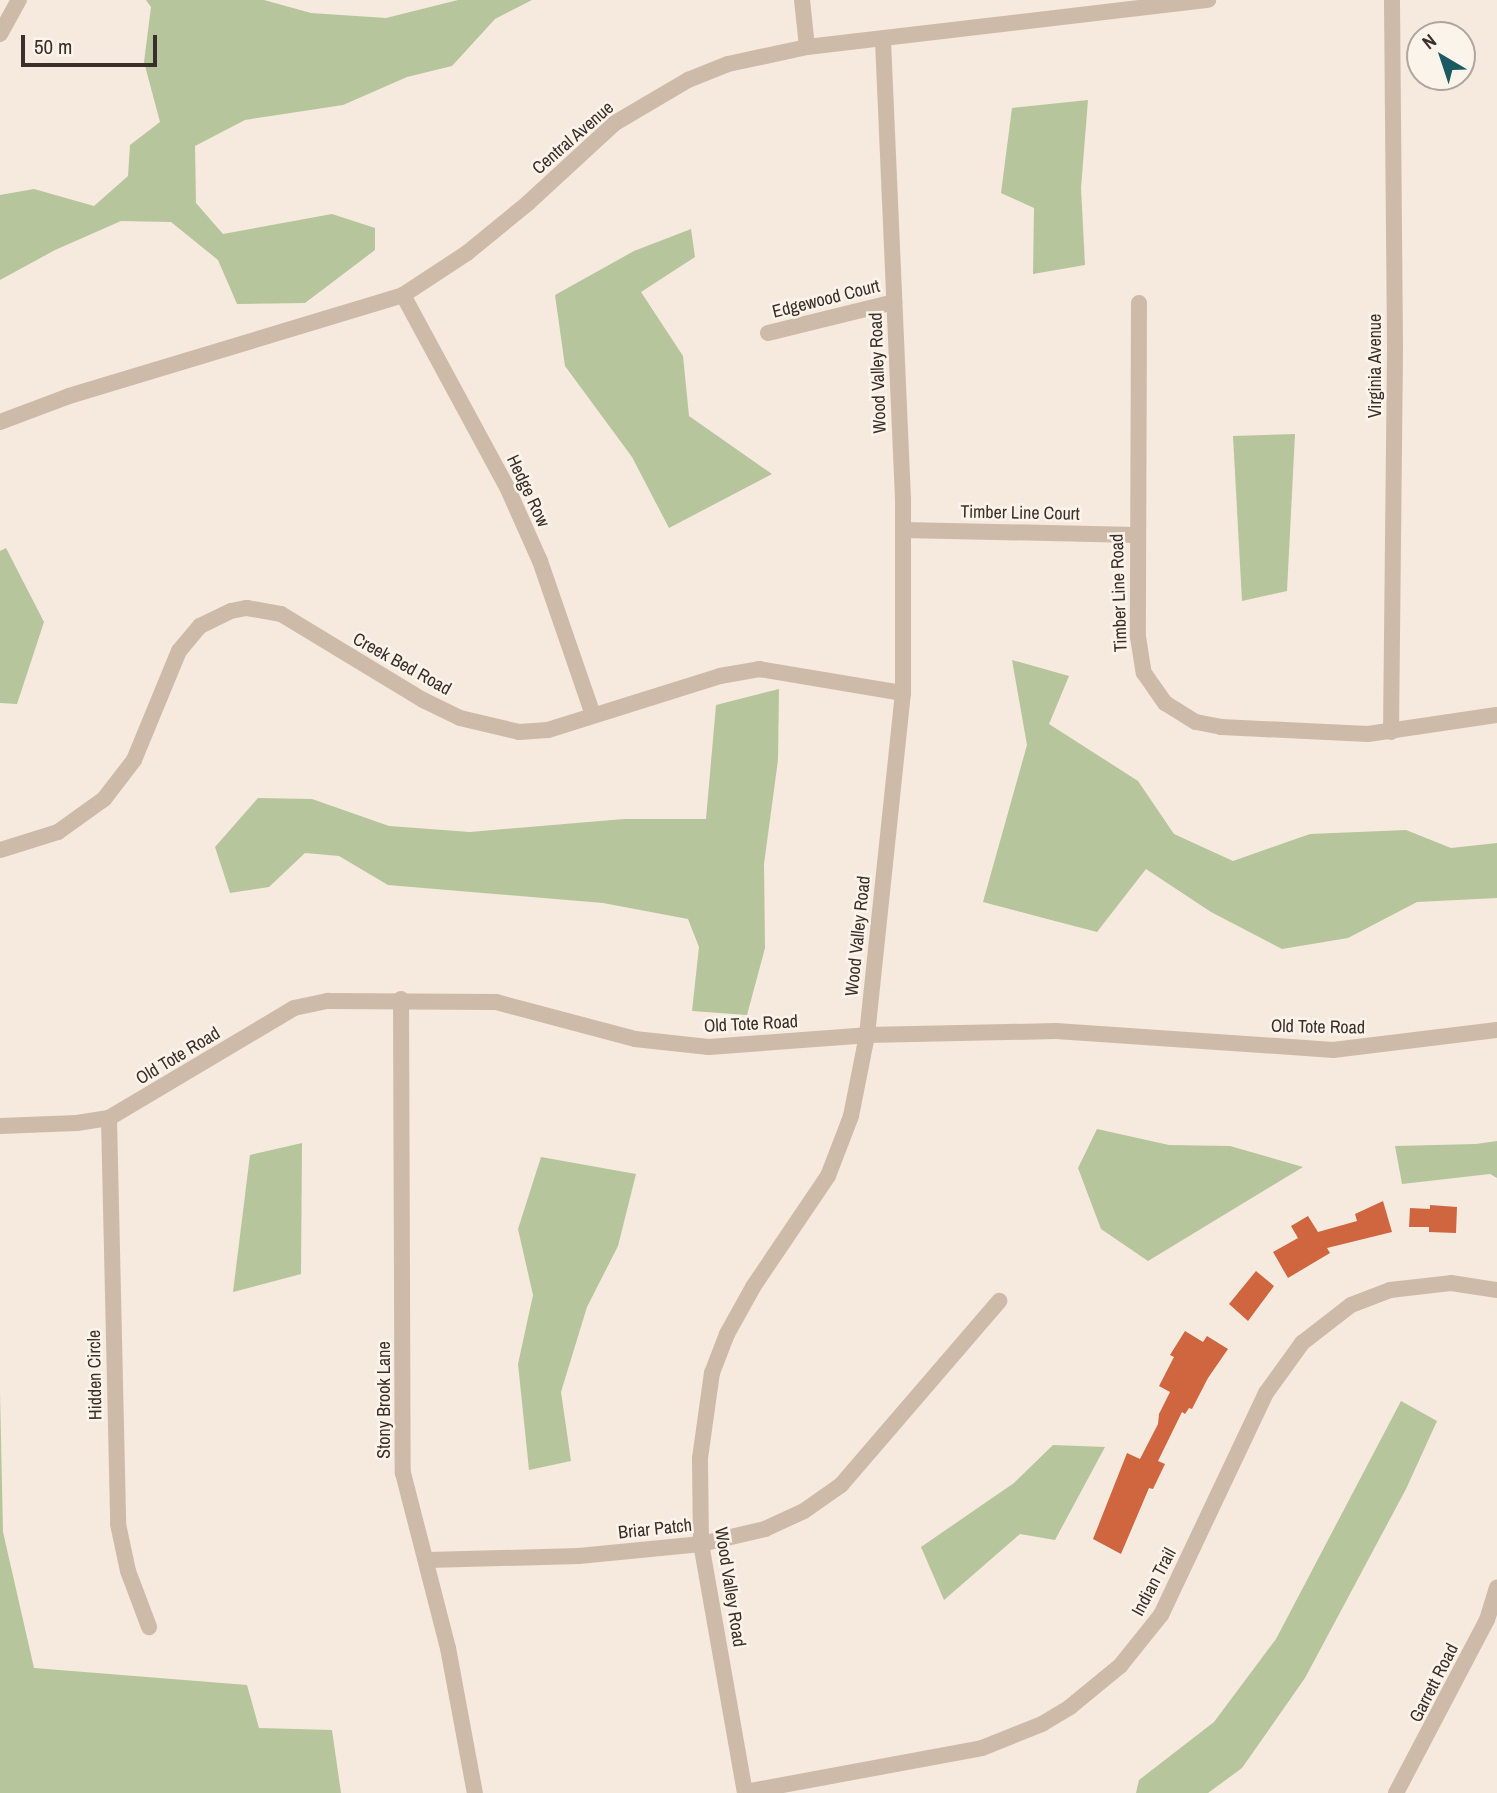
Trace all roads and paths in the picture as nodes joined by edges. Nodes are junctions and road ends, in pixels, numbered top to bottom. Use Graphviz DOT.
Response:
graph roads {
  1 [pos="19,0"];
  2 [pos="802,0"];
  3 [pos="1208,0"];
  4 [pos="1392,0"];
  5 [pos="1182,2"];
  6 [pos="0,34"];
  7 [pos="883,40"];
  8 [pos="807,47"];
  9 [pos="404,295"];
  10 [pos="894,302"];
  11 [pos="1139,303"];
  12 [pos="768,333"];
  13 [pos="0,422"];
  14 [pos="903,530"];
  15 [pos="1136,535"];
  16 [pos="903,694"];
  17 [pos="593,715"];
  18 [pos="1497,715"];
  19 [pos="1391,732"];
  20 [pos="0,850"];
  21 [pos="401,999"];
  22 [pos="1497,1030"];
  23 [pos="867,1035"];
  24 [pos="109,1118"];
  25 [pos="0,1126"];
  26 [pos="1497,1290"];
  27 [pos="999,1301"];
  28 [pos="701,1544"];
  29 [pos="428,1560"];
  30 [pos="1497,1587"];
  31 [pos="149,1627"];
  32 [pos="1402,1791"];
  33 [pos="475,1793"];
  34 [pos="745,1793"];
  1 -- 6 [label="street"];
  2 -- 8 [label="street"];
  3 -- 5 [label="street, Central Avenue"];
  4 -- 19 [label="street, Virginia Avenue"];
  5 -- 7 [label="street, Central Avenue"];
  7 -- 8 [label="street, Central Avenue"];
  7 -- 10 [label="street, Wood Valley Road"];
  8 -- 9 [label="street, Central Avenue"];
  9 -- 13 [label="street, Central Avenue"];
  9 -- 17 [label="street, Hedge Row"];
  10 -- 12 [label="street, Edgewood Court"];
  10 -- 14 [label="street, Wood Valley Road"];
  11 -- 15 [label="street, Timber Line Road"];
  14 -- 15 [label="street, Timber Line Court"];
  14 -- 16 [label="street, Wood Valley Road"];
  15 -- 19 [label="street, Timber Line Road"];
  16 -- 17 [label="street, Creek Bed Road"];
  16 -- 23 [label="street, Wood Valley Road"];
  17 -- 20 [label="street, Creek Bed Road"];
  18 -- 19 [label="street, Timber Line Road"];
  21 -- 23 [label="street, Old Tote Road"];
  21 -- 24 [label="street, Old Tote Road"];
  21 -- 29 [label="street, Stony Brook Lane"];
  22 -- 23 [label="street, Old Tote Road"];
  23 -- 28 [label="street, Wood Valley Road"];
  24 -- 25 [label="street, Old Tote Road"];
  24 -- 31 [label="street, Hidden Circle"];
  26 -- 34 [label="street, Indian Trail"];
  27 -- 28 [label="street, Briar Patch"];
  28 -- 29 [label="street, Briar Patch"];
  28 -- 34 [label="street, Wood Valley Road"];
  29 -- 33 [label="street, Stony Brook Lane"];
  30 -- 32 [label="street, Garrett Road"];
}
